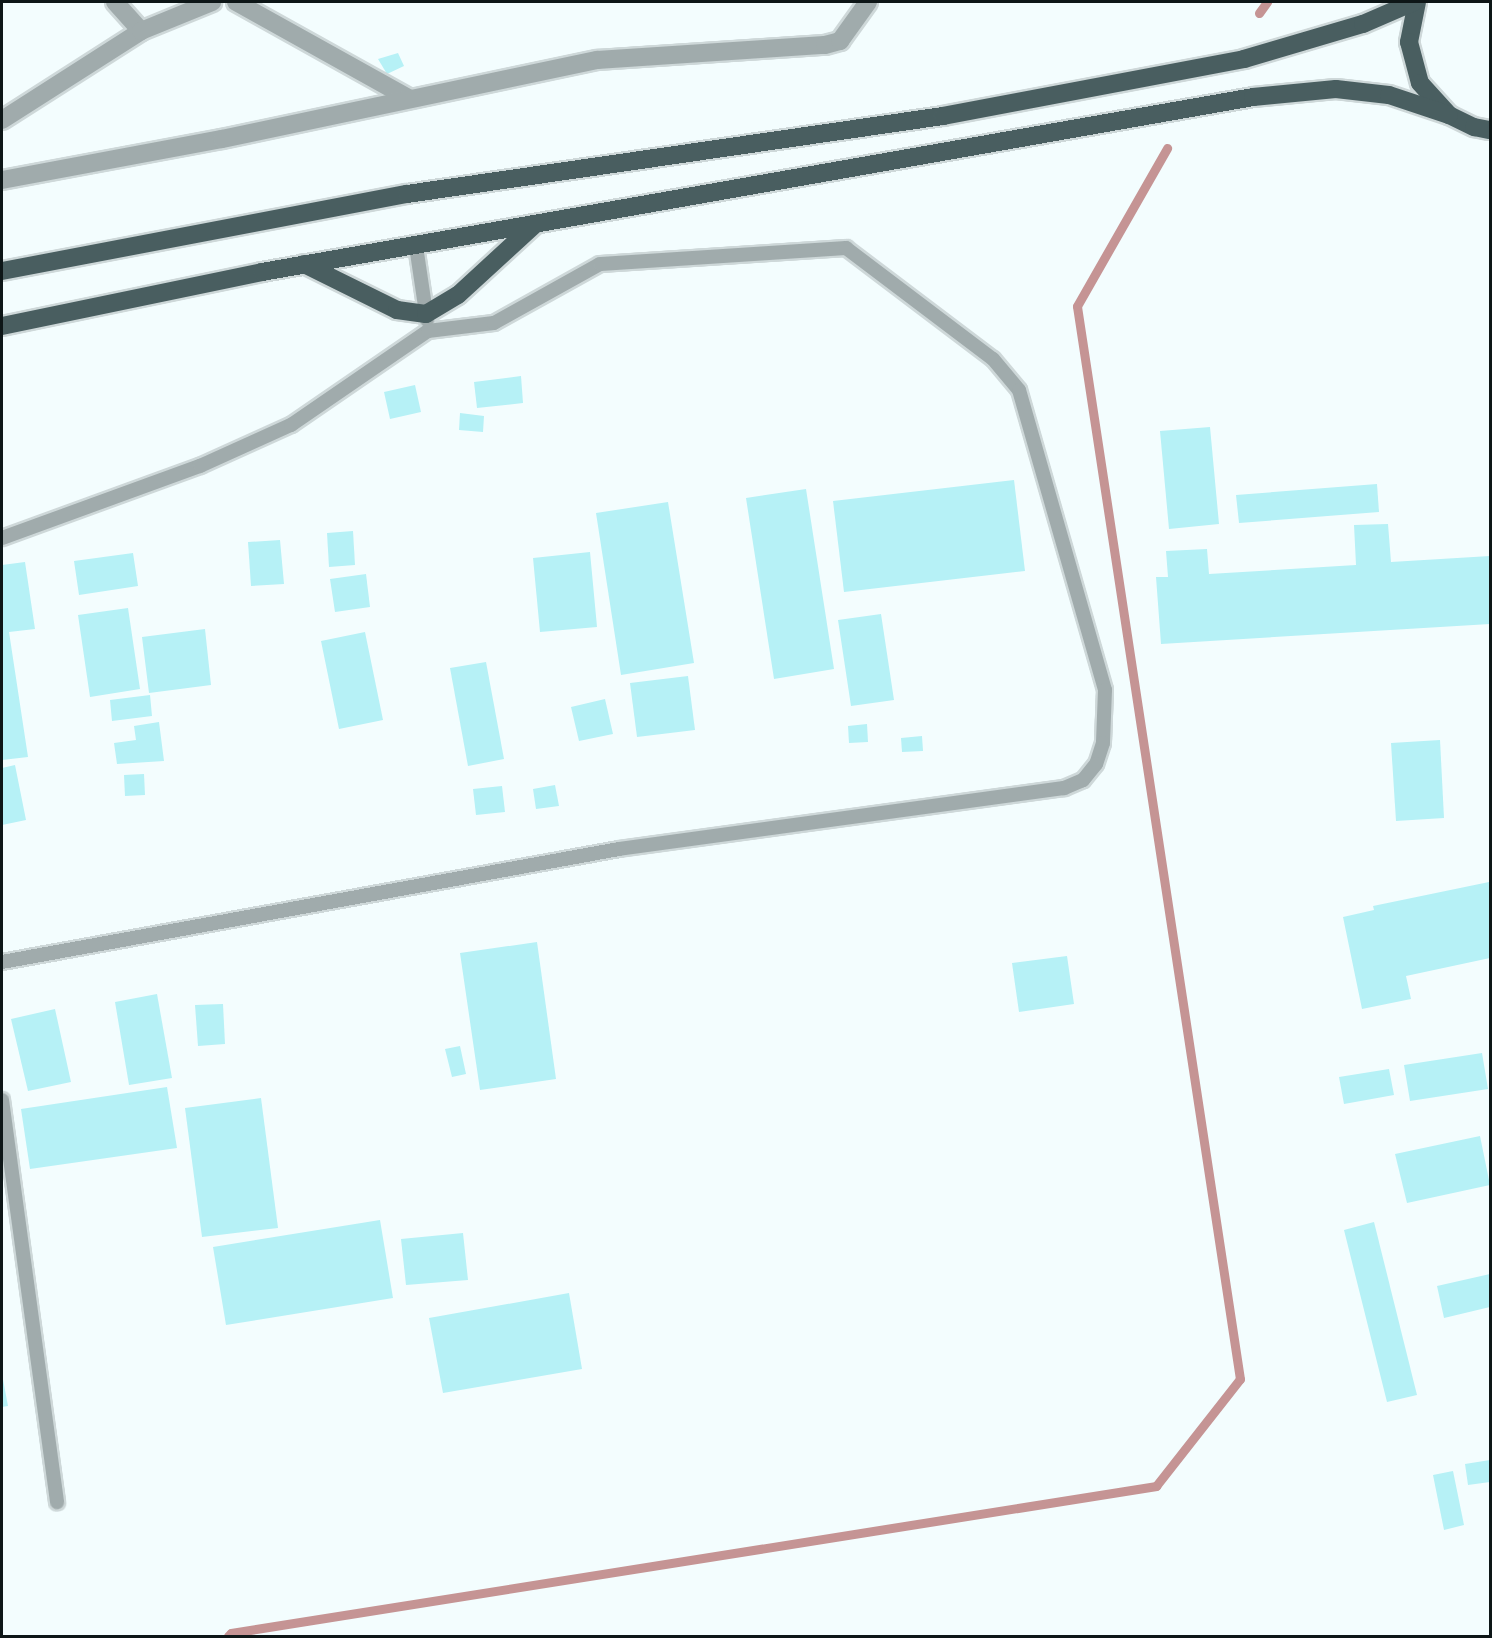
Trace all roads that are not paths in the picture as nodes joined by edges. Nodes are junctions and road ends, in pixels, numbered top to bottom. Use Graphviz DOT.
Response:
graph roads {
  1 [pos="115,2"];
  2 [pos="212,2"];
  3 [pos="236,2"];
  4 [pos="868,2"];
  5 [pos="1415,2"];
  6 [pos="141,31"];
  7 [pos="410,99"];
  8 [pos="1449,115"];
  9 [pos="2,120"];
  10 [pos="1491,130"];
  11 [pos="2,180"];
  12 [pos="534,225"];
  13 [pos="416,246"];
  14 [pos="304,264"];
  15 [pos="2,271"];
  16 [pos="427,323"];
  17 [pos="2,326"];
  18 [pos="2,538"];
  19 [pos="2,962"];
  20 [pos="2,1100"];
  21 [pos="57,1502"];
  1 -- 6 [label="street"];
  2 -- 6 [label="street"];
  3 -- 7 [label="street"];
  4 -- 7 [label="street"];
  5 -- 8 [label="highway"];
  5 -- 15 [label="highway"];
  6 -- 9 [label="street"];
  7 -- 11 [label="street"];
  8 -- 10 [label="highway"];
  8 -- 12 [label="highway"];
  12 -- 13 [label="highway"];
  12 -- 16 [label="highway"];
  13 -- 14 [label="highway"];
  13 -- 16 [label="lane"];
  14 -- 16 [label="highway"];
  14 -- 17 [label="highway"];
  16 -- 18 [label="lane"];
  16 -- 19 [label="lane"];
  20 -- 21 [label="lane"];
}
